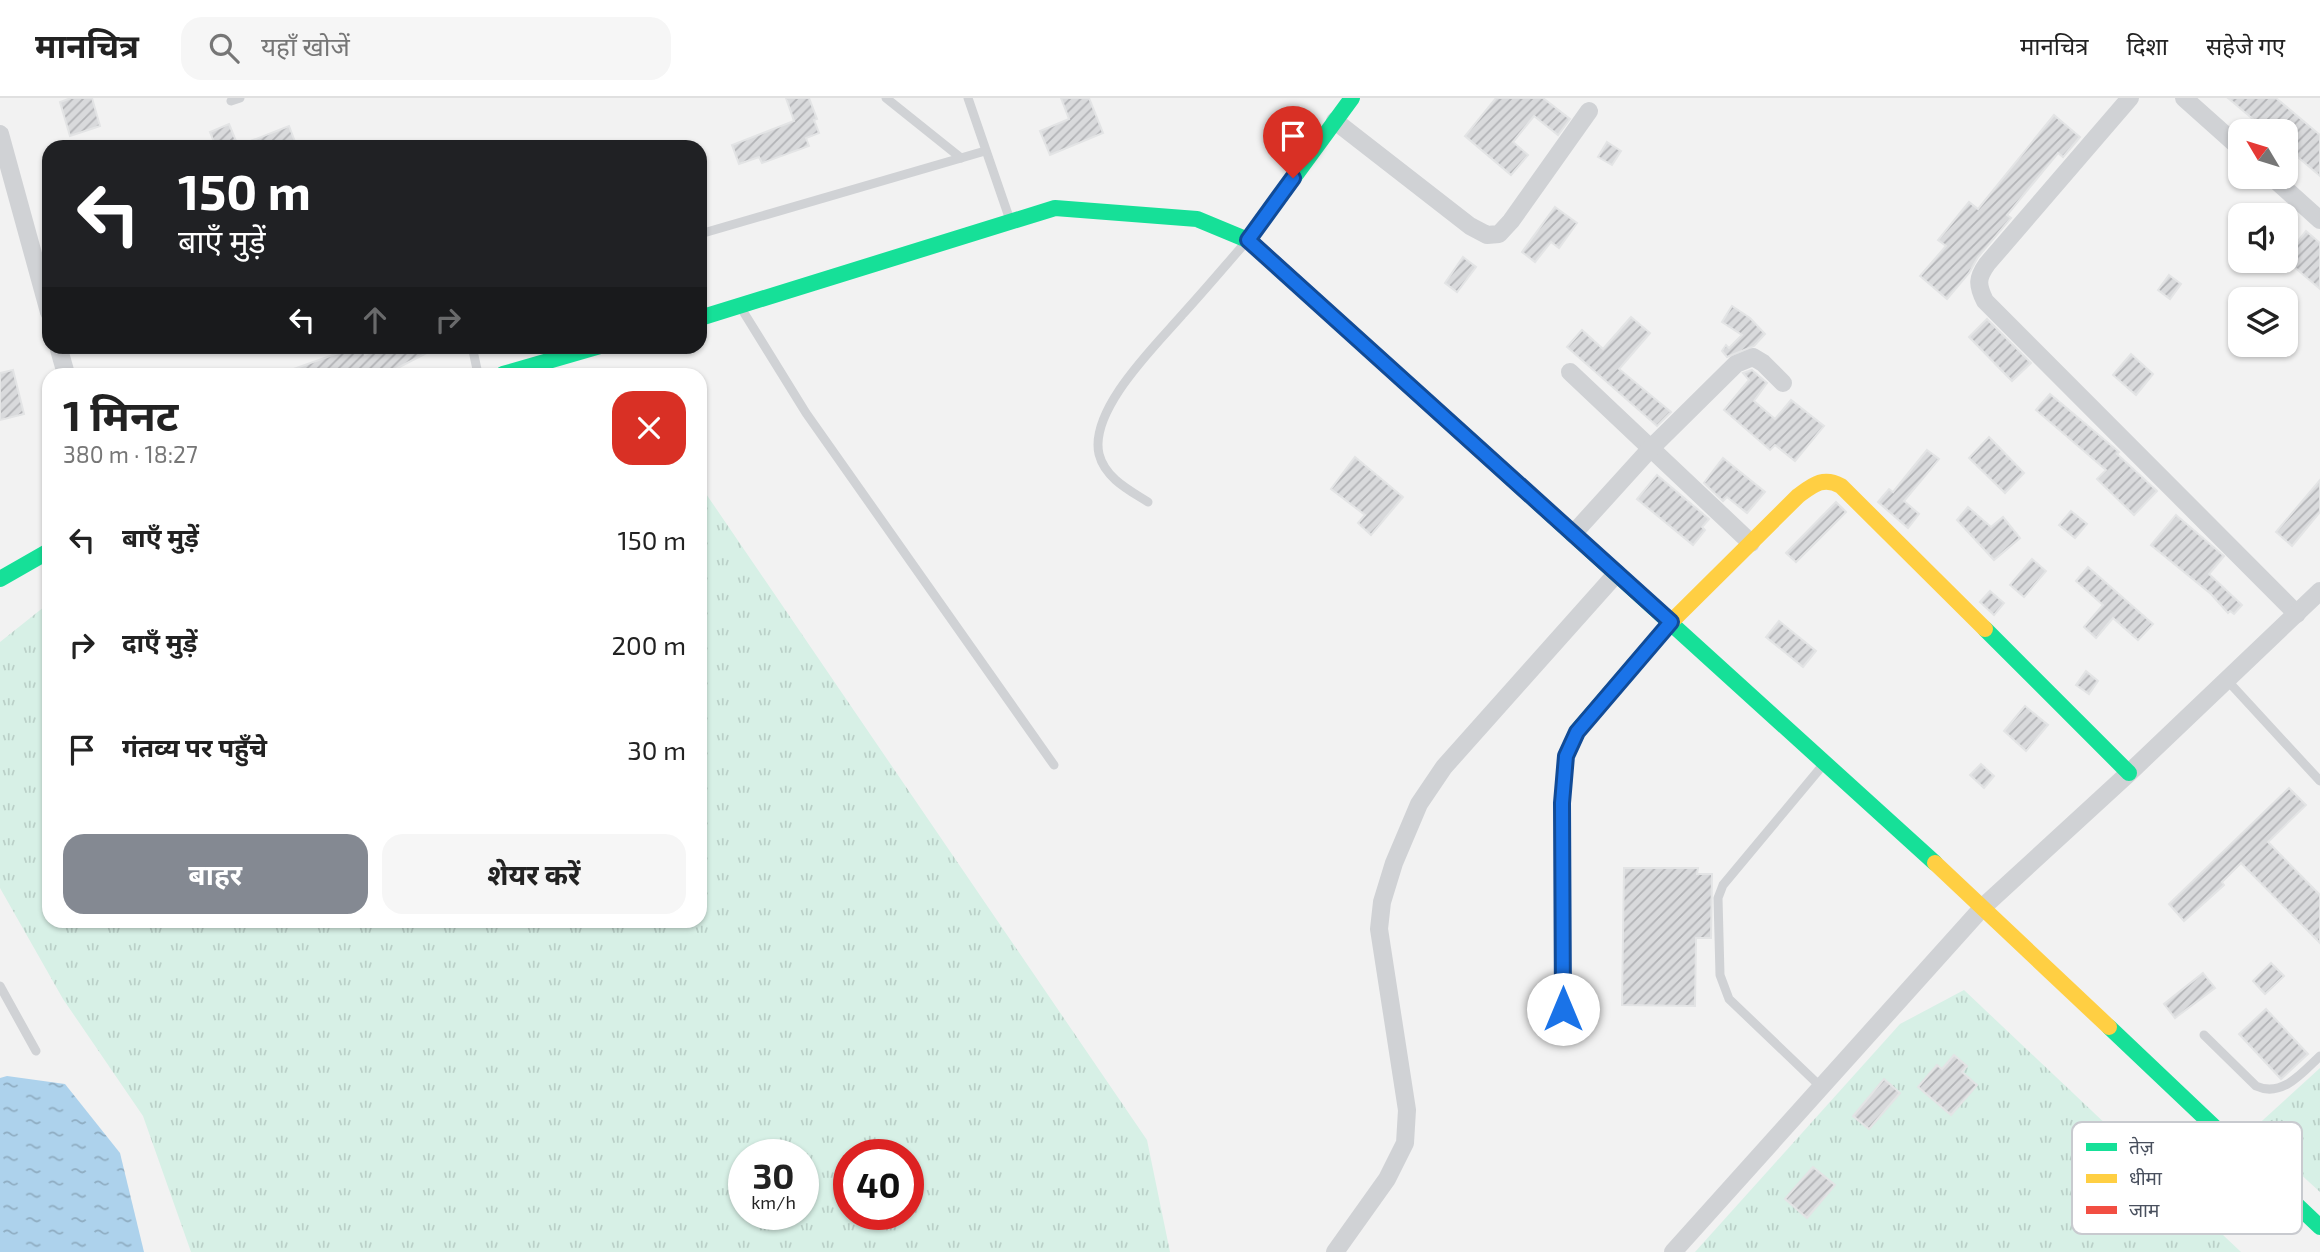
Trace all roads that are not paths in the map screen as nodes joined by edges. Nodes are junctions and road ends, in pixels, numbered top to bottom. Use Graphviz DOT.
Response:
graph roads {
  1 [pos="886,98"];
  2 [pos="968,98"];
  3 [pos="1352,98"];
  4 [pos="2130,98"];
  5 [pos="2184,98"];
  6 [pos="1589,111"];
  7 [pos="1335,121"];
  8 [pos="0,134"];
  9 [pos="2228,137"];
  10 [pos="985,151"];
  11 [pos="961,158"];
  12 [pos="2285,189"];
  13 [pos="2320,220"];
  14 [pos="1011,222"];
  15 [pos="707,232"];
  16 [pos="1248,240"];
  17 [pos="42,287"];
  18 [pos="740,306"];
  19 [pos="707,316"];
  20 [pos="572,354"];
  21 [pos="524,368"];
  22 [pos="1570,372"];
  23 [pos="1783,383"];
  24 [pos="1651,448"];
  25 [pos="1148,502"];
  26 [pos="1573,534"];
  27 [pos="1751,542"];
  28 [pos="42,555"];
  29 [pos="1617,573"];
  30 [pos="0,579"];
  31 [pos="2320,591"];
  32 [pos="2297,614"];
  33 [pos="1671,622"];
  34 [pos="2226,679"];
  35 [pos="1825,763"];
  36 [pos="1054,765"];
  37 [pos="2129,773"];
  38 [pos="2320,781"];
  39 [pos="1983,907"];
  40 [pos="0,986"];
  41 [pos="1563,1009"];
  42 [pos="2204,1035"];
  43 [pos="36,1051"];
  44 [pos="2320,1056"];
  45 [pos="1821,1087"];
  46 [pos="2209,1122"];
  47 [pos="2302,1210"];
  48 [pos="2320,1227"];
  49 [pos="1335,1252"];
  50 [pos="1673,1252"];
  1 -- 11 [label="lane"];
  2 -- 10 [label="lane"];
  3 -- 7 [label="street"];
  4 -- 32 [label="street"];
  5 -- 9 [label="street"];
  6 -- 7 [label="street"];
  7 -- 16 [label="street"];
  8 -- 17 [label="street"];
  10 -- 11 [label="lane"];
  10 -- 14 [label="lane"];
  11 -- 15 [label="lane"];
  12 -- 13 [label="street"];
  14 -- 16 [label="street"];
  14 -- 18 [label="street"];
  16 -- 25 [label="lane"];
  16 -- 26 [label="street"];
  18 -- 19 [label="street"];
  18 -- 36 [label="lane"];
  20 -- 21 [label="street"];
  22 -- 24 [label="street"];
  23 -- 24 [label="street"];
  24 -- 26 [label="street"];
  24 -- 27 [label="street"];
  26 -- 29 [label="street"];
  27 -- 33 [label="street"];
  27 -- 37 [label="street"];
  28 -- 30 [label="street"];
  29 -- 33 [label="street"];
  29 -- 49 [label="street"];
  31 -- 32 [label="street"];
  32 -- 34 [label="street"];
  33 -- 35 [label="street"];
  33 -- 41 [label="street"];
  34 -- 37 [label="street"];
  34 -- 38 [label="lane"];
  35 -- 39 [label="street"];
  35 -- 45 [label="lane"];
  37 -- 39 [label="street"];
  39 -- 45 [label="street"];
  39 -- 46 [label="street"];
  40 -- 43 [label="lane"];
  42 -- 44 [label="lane"];
  45 -- 50 [label="street"];
  47 -- 48 [label="street"];
}
